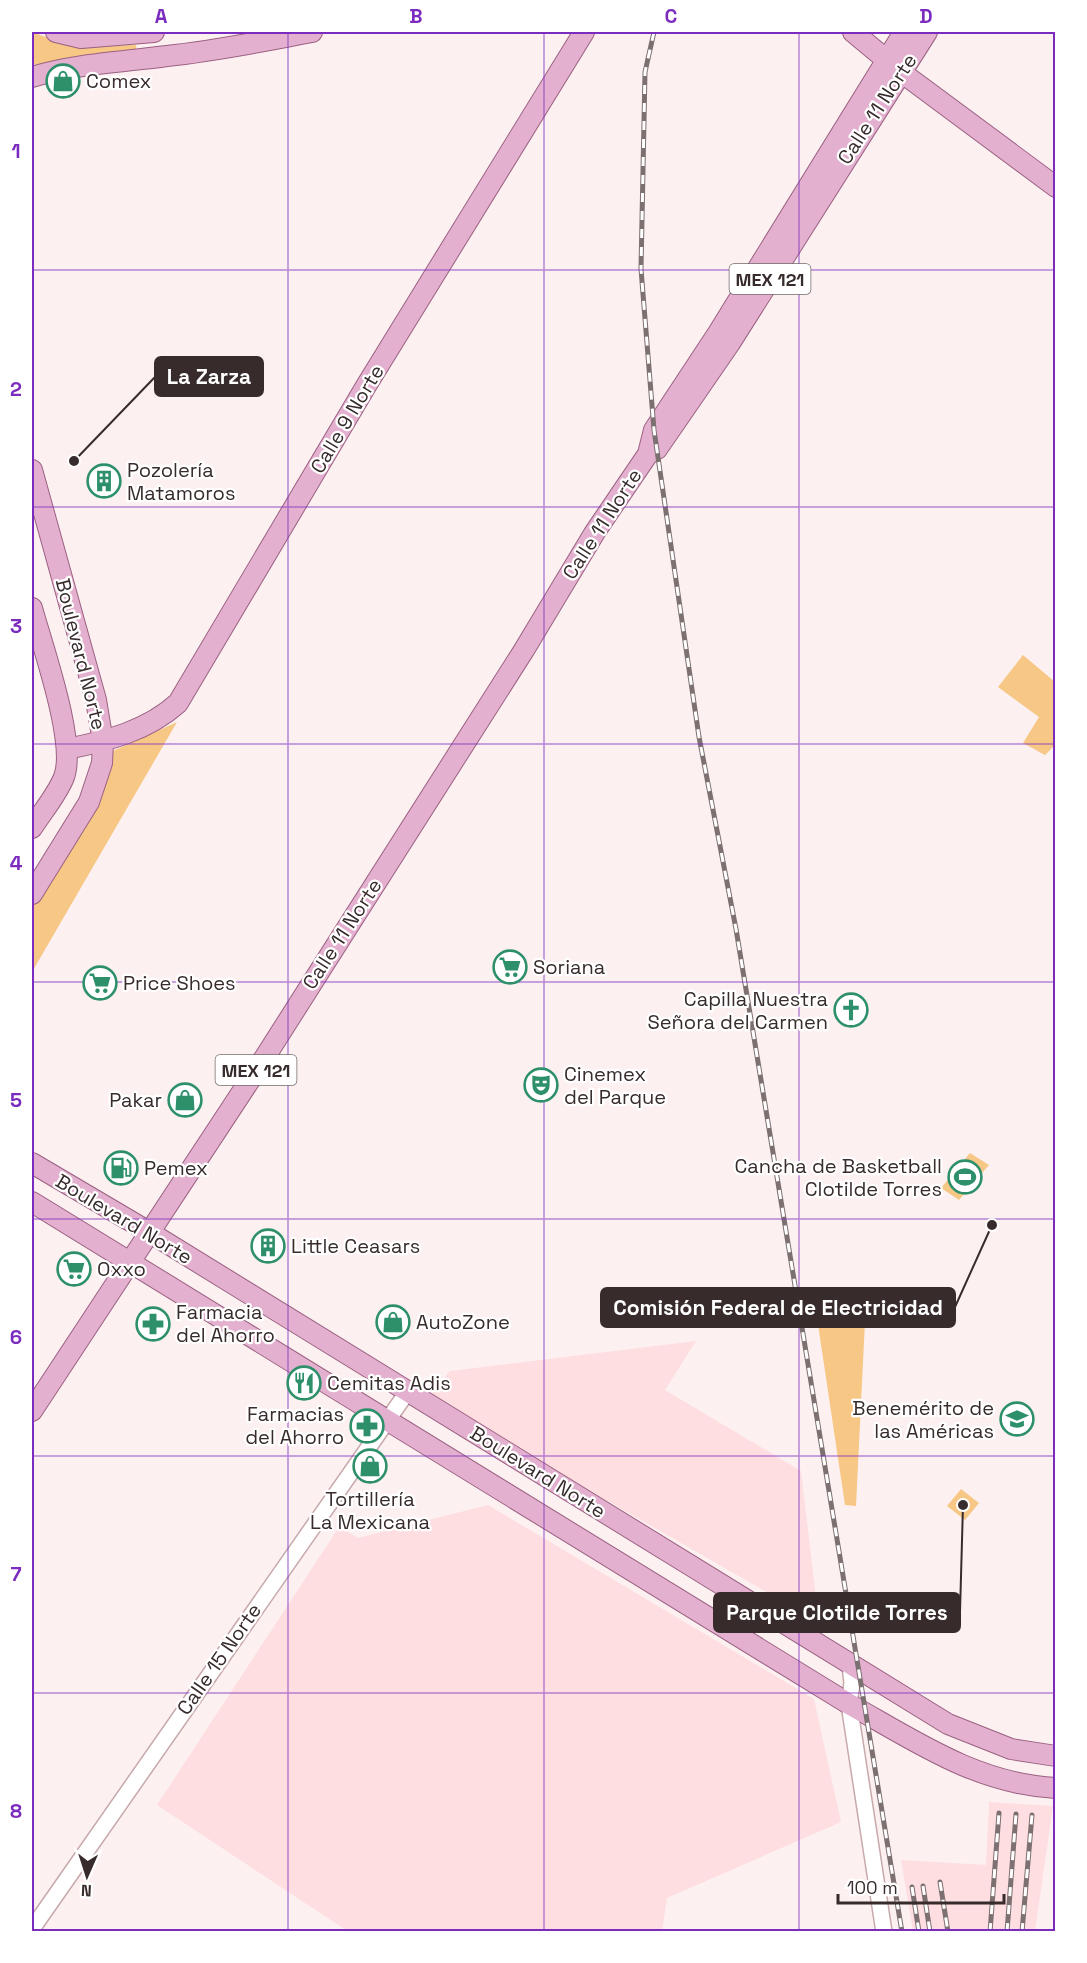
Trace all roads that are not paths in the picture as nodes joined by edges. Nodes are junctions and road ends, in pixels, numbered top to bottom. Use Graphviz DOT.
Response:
graph roads {
  1 [pos="56,32"];
  2 [pos="154,32"];
  3 [pos="312,32"];
  4 [pos="584,32"];
  5 [pos="853,32"];
  6 [pos="904,32"];
  7 [pos="927,32"];
  8 [pos="90,35"];
  9 [pos="893,65"];
  10 [pos="37,77"];
  11 [pos="1056,187"];
  12 [pos="32,470"];
  13 [pos="32,609"];
  14 [pos="103,742"];
  15 [pos="67,749"];
  16 [pos="32,828"];
  17 [pos="32,894"];
  18 [pos="32,1163"];
  19 [pos="32,1202"];
  20 [pos="149,1232"];
  21 [pos="129,1262"];
  22 [pos="408,1391"];
  23 [pos="32,1411"];
  24 [pos="388,1419"];
  25 [pos="853,1672"];
  26 [pos="849,1704"];
  27 [pos="1056,1756"];
  28 [pos="1056,1788"];
  29 [pos="32,1929"];
  30 [pos="884,1932"];
  1 -- 8 [label="main road"];
  2 -- 8 [label="main road"];
  3 -- 10 [label="main road"];
  4 -- 14 [label="main road, Calle 9 Norte"];
  5 -- 9 [label="main road"];
  6 -- 9 [label="main road, Calle 11 Norte / MEX 121"];
  7 -- 9 [label="main road, Calle 11 Norte / MEX 121"];
  9 -- 11 [label="main road"];
  9 -- 20 [label="main road, Calle 11 Norte / MEX 121"];
  12 -- 14 [label="main road, Boulevard Norte"];
  13 -- 15 [label="main road, Boulevard Norte"];
  14 -- 15 [label="main road, Calle 9 Norte"];
  14 -- 17 [label="main road, Boulevard Norte"];
  15 -- 16 [label="main road, Boulevard Norte"];
  18 -- 20 [label="main road, Boulevard Norte"];
  19 -- 21 [label="main road, Boulevard Norte"];
  20 -- 21 [label="main road, Calle 11 Norte / MEX 121"];
  20 -- 22 [label="main road, Boulevard Norte"];
  21 -- 23 [label="main road, Calle 11 Norte / MEX 121"];
  21 -- 24 [label="main road, Boulevard Norte"];
  22 -- 24 [label="street, Calle 15 Norte"];
  22 -- 25 [label="main road, Boulevard Norte"];
  24 -- 26 [label="main road, Boulevard Norte"];
  24 -- 29 [label="street, Calle 15 Norte"];
  25 -- 26 [label="street"];
  25 -- 27 [label="main road, Boulevard Norte"];
  26 -- 28 [label="main road, Boulevard Norte"];
  26 -- 30 [label="street"];
}
